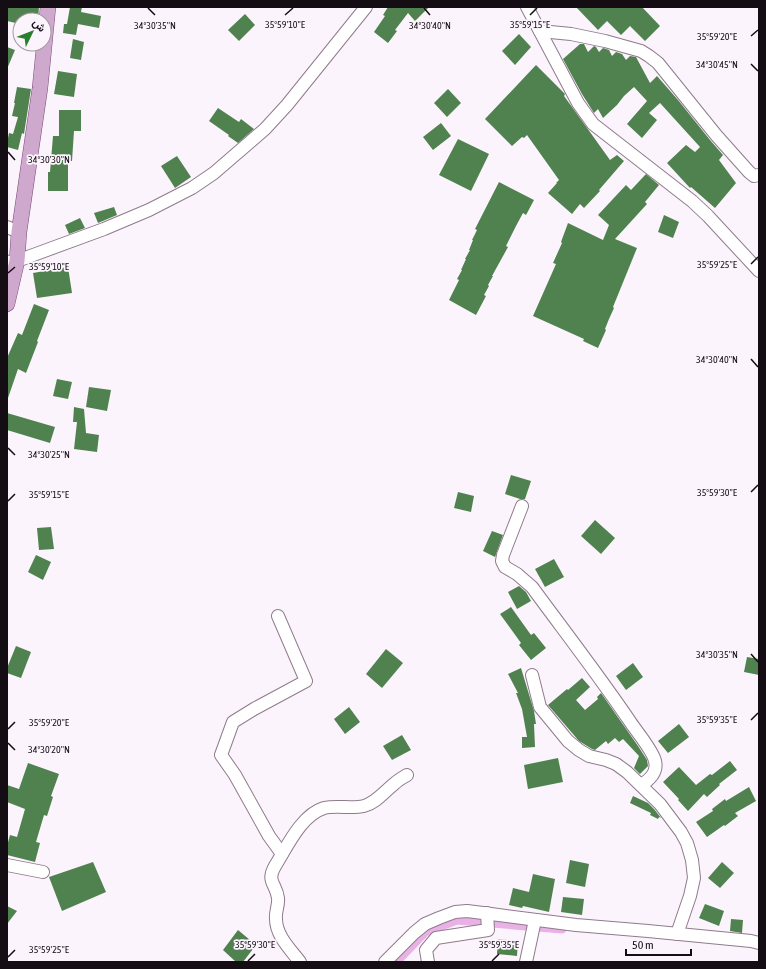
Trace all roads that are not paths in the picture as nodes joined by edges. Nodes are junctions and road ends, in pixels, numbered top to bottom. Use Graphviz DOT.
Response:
graph roads {
  1 [pos="48,7"];
  2 [pos="366,7"];
  3 [pos="527,7"];
  4 [pos="540,31"];
  5 [pos="759,175"];
  6 [pos="13,230"];
  7 [pos="12,262"];
  8 [pos="759,271"];
  9 [pos="7,304"];
  10 [pos="522,506"];
  11 [pos="278,616"];
  12 [pos="532,675"];
  13 [pos="407,775"];
  14 [pos="641,785"];
  15 [pos="282,854"];
  16 [pos="7,865"];
  17 [pos="43,872"];
  18 [pos="487,914"];
  19 [pos="535,920"];
  20 [pos="677,934"];
  21 [pos="759,942"];
  22 [pos="300,962"];
  23 [pos="385,962"];
  24 [pos="428,962"];
  25 [pos="526,962"];
  1 -- 6 [label="main road"];
  2 -- 7 [label="street"];
  3 -- 4 [label="street"];
  4 -- 5 [label="street"];
  4 -- 8 [label="street"];
  6 -- 7 [label="main road"];
  7 -- 9 [label="main road"];
  10 -- 14 [label="street"];
  11 -- 15 [label="street"];
  12 -- 14 [label="street"];
  13 -- 15 [label="street"];
  14 -- 20 [label="street"];
  15 -- 22 [label="street"];
  16 -- 17 [label="street"];
  18 -- 19 [label="street"];
  18 -- 23 [label="street"];
  18 -- 24 [label="street"];
  19 -- 20 [label="street"];
  19 -- 25 [label="street"];
  20 -- 21 [label="street"];
}
